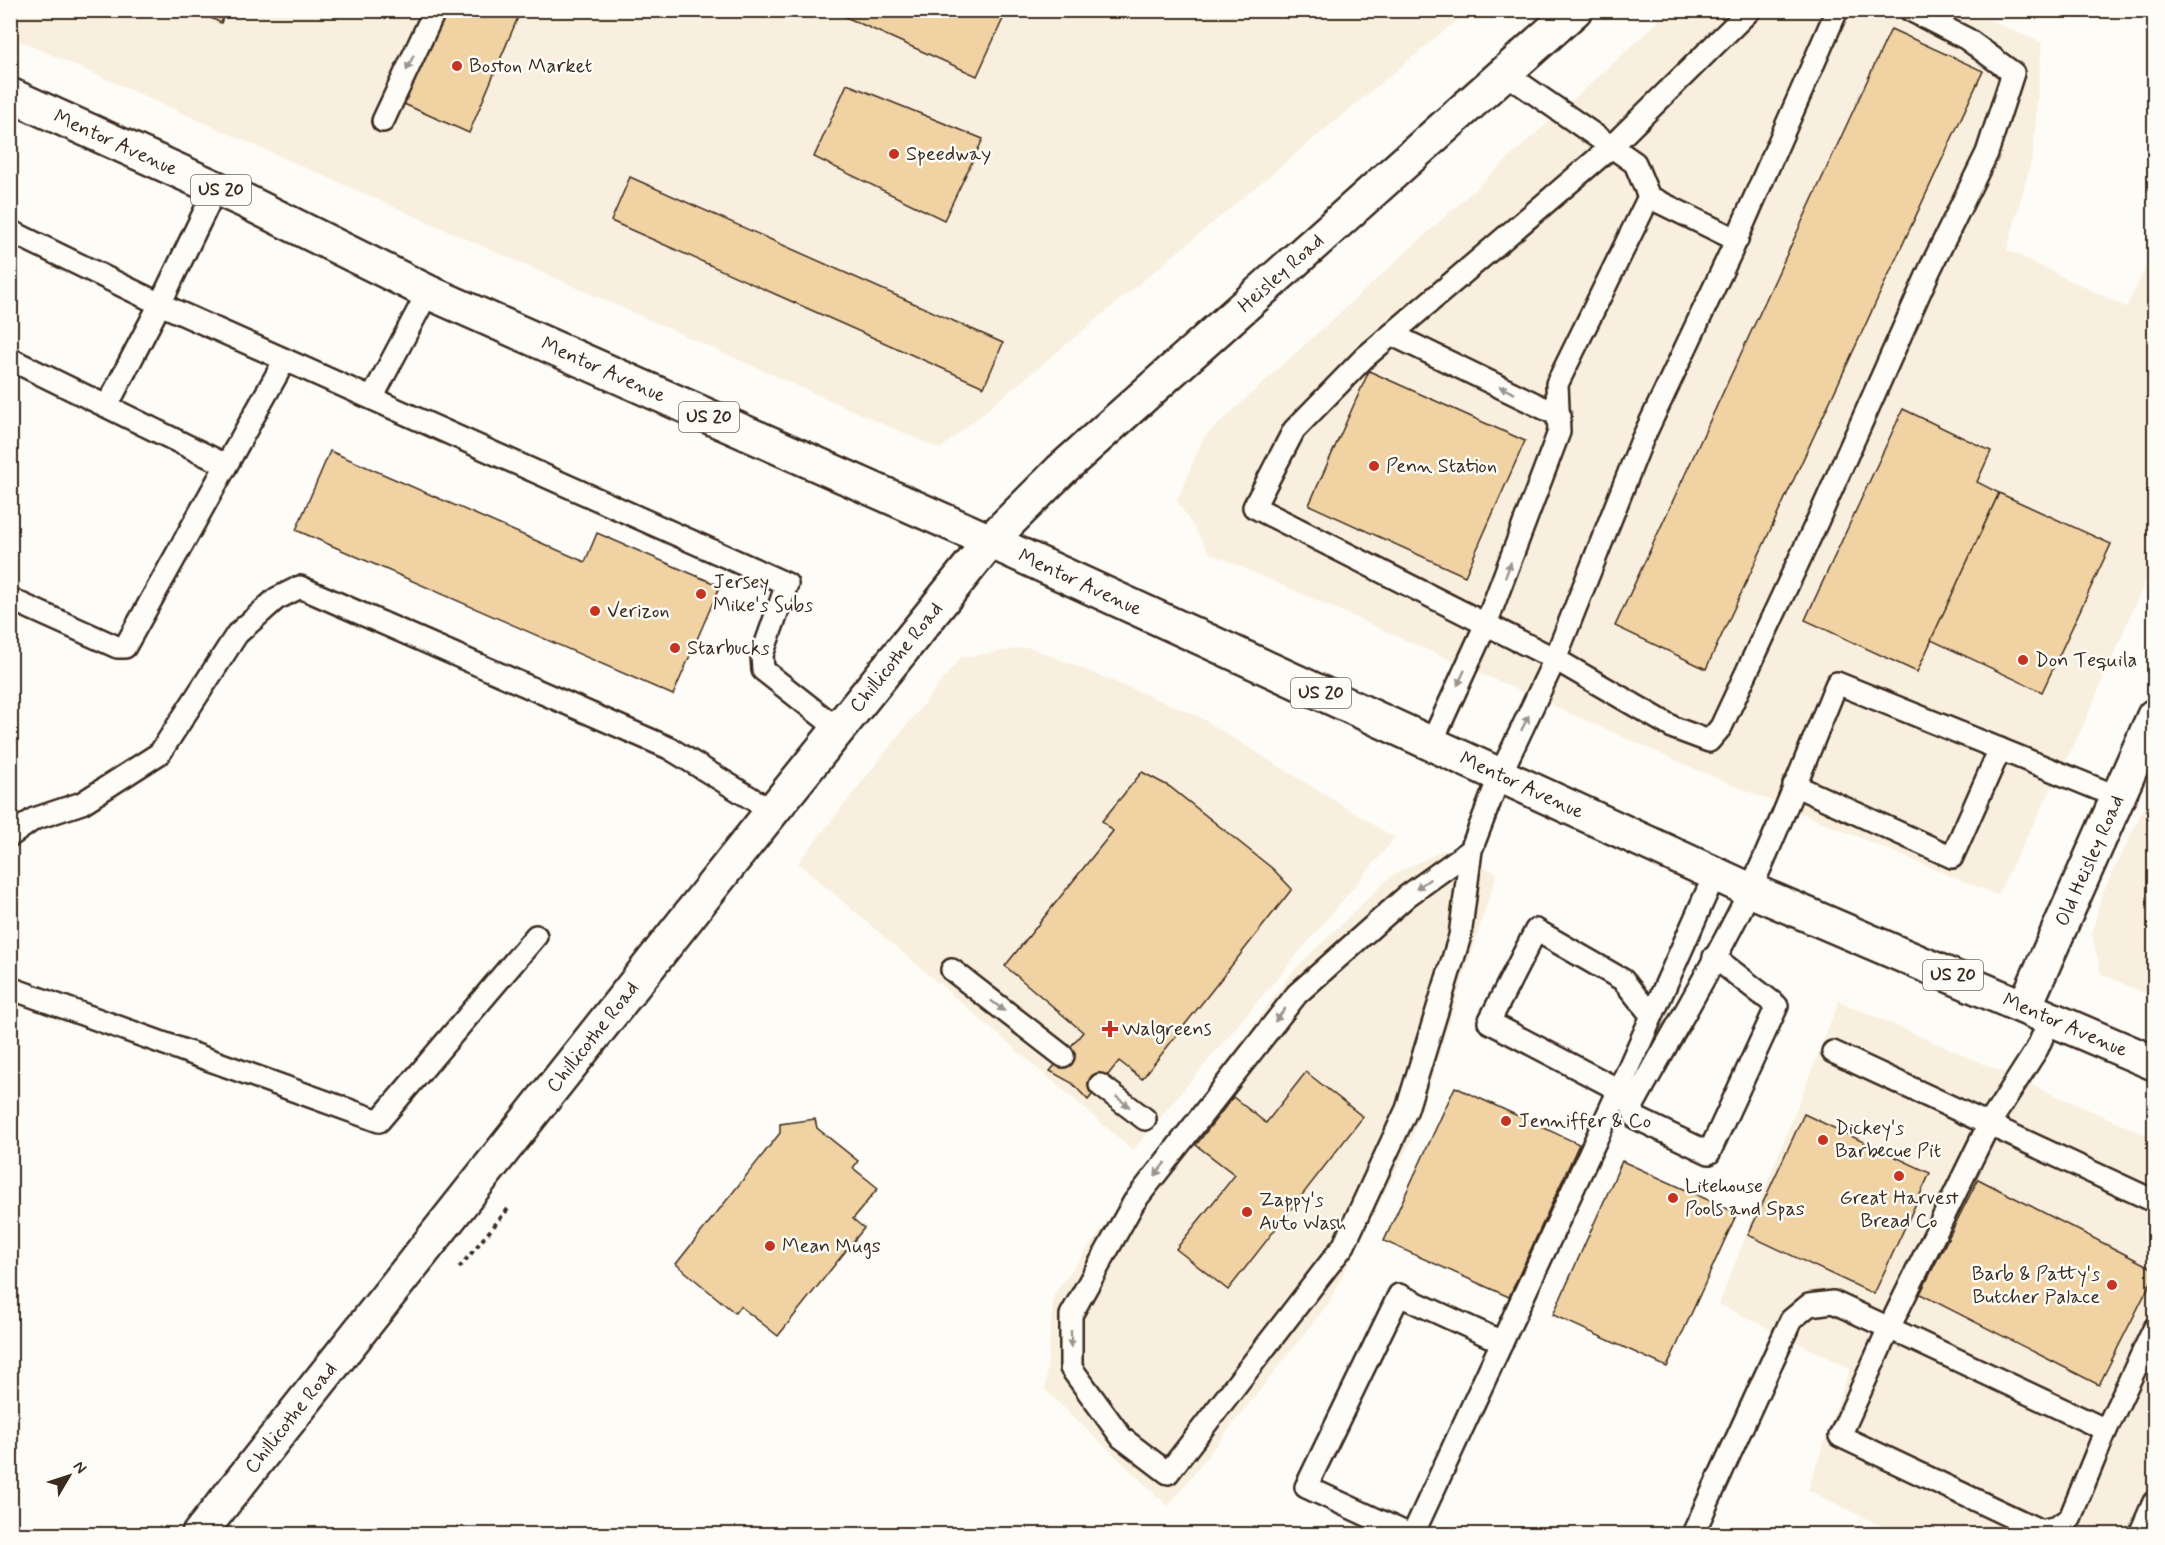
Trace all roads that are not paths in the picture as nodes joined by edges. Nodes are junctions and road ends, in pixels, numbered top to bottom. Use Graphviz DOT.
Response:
graph roads {
  1 [pos="435,10"];
  2 [pos="1575,10"];
  3 [pos="1750,10"];
  4 [pos="1837,10"];
  5 [pos="1910,10"];
  6 [pos="1505,74"];
  7 [pos="10,95"];
  8 [pos="383,121"];
  9 [pos="1611,147"];
  10 [pos="216,188"];
  11 [pos="1649,197"];
  12 [pos="10,231"];
  13 [pos="1737,240"];
  14 [pos="428,292"];
  15 [pos="160,304"];
  16 [pos="1393,335"];
  17 [pos="10,359"];
  18 [pos="285,360"];
  19 [pos="372,398"];
  20 [pos="107,406"];
  21 [pos="1560,416"];
  22 [pos="226,465"];
  23 [pos="990,541"];
  24 [pos="10,599"];
  25 [pos="1486,624"];
  26 [pos="1556,659"];
  27 [pos="2154,716"];
  28 [pos="838,729"];
  29 [pos="1431,744"];
  30 [pos="2000,750"];
  31 [pos="1500,775"];
  32 [pos="1794,786"];
  33 [pos="2118,797"];
  34 [pos="772,811"];
  35 [pos="10,836"];
  36 [pos="1471,850"];
  37 [pos="1715,874"];
  38 [pos="1750,890"];
  39 [pos="536,936"];
  40 [pos="1714,957"];
  41 [pos="952,969"];
  42 [pos="10,987"];
  43 [pos="2038,1011"];
  44 [pos="1652,1016"];
  45 [pos="1833,1052"];
  46 [pos="1063,1056"];
  47 [pos="2154,1063"];
  48 [pos="1100,1085"];
  49 [pos="1619,1090"];
  50 [pos="1145,1119"];
  51 [pos="1989,1124"];
  52 [pos="2154,1201"];
  53 [pos="1889,1328"];
  54 [pos="2154,1329"];
  55 [pos="1502,1342"];
  56 [pos="2106,1430"];
  57 [pos="2154,1502"];
  58 [pos="199,1534"];
  59 [pos="1408,1534"];
  60 [pos="1413,1534"];
  61 [pos="1693,1534"];
  62 [pos="2140,1534"];
  1 -- 8 [label="lane, one-way"];
  2 -- 6 [label="street, Heisley Road"];
  3 -- 9 [label="lane"];
  4 -- 13 [label="lane"];
  5 -- 26 [label="lane"];
  6 -- 9 [label="lane"];
  6 -- 23 [label="street, Heisley Road"];
  7 -- 10 [label="street, Mentor Avenue / US 20"];
  9 -- 11 [label="lane"];
  9 -- 16 [label="lane"];
  10 -- 14 [label="street, Mentor Avenue / US 20"];
  10 -- 15 [label="lane"];
  11 -- 13 [label="lane"];
  11 -- 21 [label="lane"];
  12 -- 15 [label="lane"];
  13 -- 26 [label="lane"];
  14 -- 19 [label="lane"];
  14 -- 23 [label="street, Mentor Avenue / US 20"];
  15 -- 18 [label="lane"];
  15 -- 20 [label="lane"];
  21 -- 16 [label="lane, one-way"];
  16 -- 25 [label="lane"];
  17 -- 20 [label="lane"];
  18 -- 19 [label="lane"];
  18 -- 22 [label="lane"];
  19 -- 28 [label="lane"];
  20 -- 22 [label="lane"];
  25 -- 21 [label="lane, one-way"];
  22 -- 24 [label="lane"];
  23 -- 28 [label="street, Chillicothe Road"];
  23 -- 29 [label="street, Mentor Avenue / US 20"];
  25 -- 26 [label="lane"];
  25 -- 29 [label="lane, one-way"];
  31 -- 26 [label="lane, one-way"];
  27 -- 33 [label="street, Old Heisley Road"];
  28 -- 34 [label="street, Chillicothe Road"];
  29 -- 31 [label="street, Mentor Avenue / US 20"];
  30 -- 32 [label="lane"];
  30 -- 32 [label="lane"];
  30 -- 33 [label="lane"];
  31 -- 36 [label="lane"];
  31 -- 37 [label="street, Mentor Avenue / US 20"];
  32 -- 38 [label="lane"];
  33 -- 43 [label="street, Old Heisley Road"];
  34 -- 35 [label="lane"];
  34 -- 58 [label="street, Chillicothe Road"];
  36 -- 36 [label="lane, one-way"];
  37 -- 38 [label="street, Mentor Avenue / US 20"];
  37 -- 44 [label="lane"];
  38 -- 40 [label="lane"];
  38 -- 43 [label="street, Mentor Avenue / US 20"];
  39 -- 42 [label="lane"];
  40 -- 40 [label="lane"];
  41 -- 46 [label="lane, one-way"];
  43 -- 47 [label="street, Mentor Avenue / US 20"];
  43 -- 51 [label="lane"];
  44 -- 49 [label="lane"];
  44 -- 49 [label="lane"];
  45 -- 51 [label="lane"];
  48 -- 50 [label="lane, one-way"];
  49 -- 55 [label="lane"];
  51 -- 52 [label="lane"];
  51 -- 53 [label="lane"];
  53 -- 56 [label="lane"];
  53 -- 56 [label="lane"];
  53 -- 61 [label="lane"];
  54 -- 56 [label="lane"];
  55 -- 59 [label="lane"];
  55 -- 60 [label="lane"];
  57 -- 62 [label="lane"];
}
